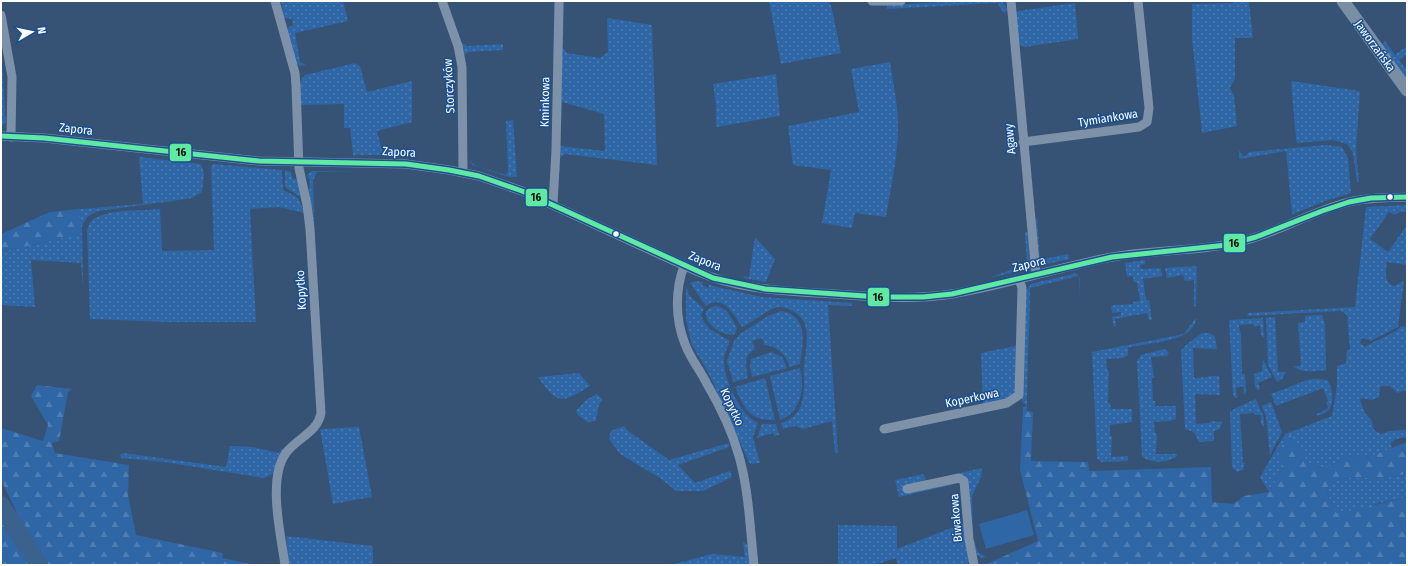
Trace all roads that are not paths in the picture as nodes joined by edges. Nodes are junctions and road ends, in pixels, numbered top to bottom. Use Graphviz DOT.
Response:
graph roads {
  1 [pos="275,1"];
  2 [pos="442,1"];
  3 [pos="559,1"];
  4 [pos="872,1"];
  5 [pos="901,1"];
  6 [pos="1011,1"];
  7 [pos="1138,1"];
  8 [pos="1343,1"];
  9 [pos="1,15"];
  10 [pos="1407,90"];
  11 [pos="1,136"];
  12 [pos="11,136"];
  13 [pos="1022,142"];
  14 [pos="299,163"];
  15 [pos="463,172"];
  16 [pos="1407,197"];
  17 [pos="553,204"];
  18 [pos="684,266"];
  19 [pos="1036,274"];
  20 [pos="1019,279"];
  21 [pos="884,429"];
  22 [pos="907,489"];
  23 [pos="285,565"];
  24 [pos="754,565"];
  25 [pos="974,565"];
  1 -- 14 [label="street, Kopytko"];
  2 -- 15 [label="street, Storczyków"];
  3 -- 17 [label="street, Kminkowa"];
  4 -- 5 [label="street"];
  6 -- 13 [label="street, Agawy"];
  7 -- 13 [label="street, Tymiankowa"];
  8 -- 10 [label="street, Jaworzańska"];
  9 -- 12 [label="street"];
  11 -- 12 [label="street, Zapora"];
  12 -- 14 [label="street, Zapora"];
  13 -- 19 [label="street, Agawy"];
  14 -- 15 [label="street, Zapora"];
  14 -- 23 [label="street, Kopytko"];
  15 -- 17 [label="street, Zapora"];
  16 -- 19 [label="street, Zapora"];
  17 -- 18 [label="street, Zapora"];
  18 -- 20 [label="street, Zapora"];
  18 -- 24 [label="street, Kopytko"];
  19 -- 20 [label="street, Zapora"];
  20 -- 21 [label="street, Koperkowa"];
  22 -- 25 [label="street, Biwakowa"];
}
